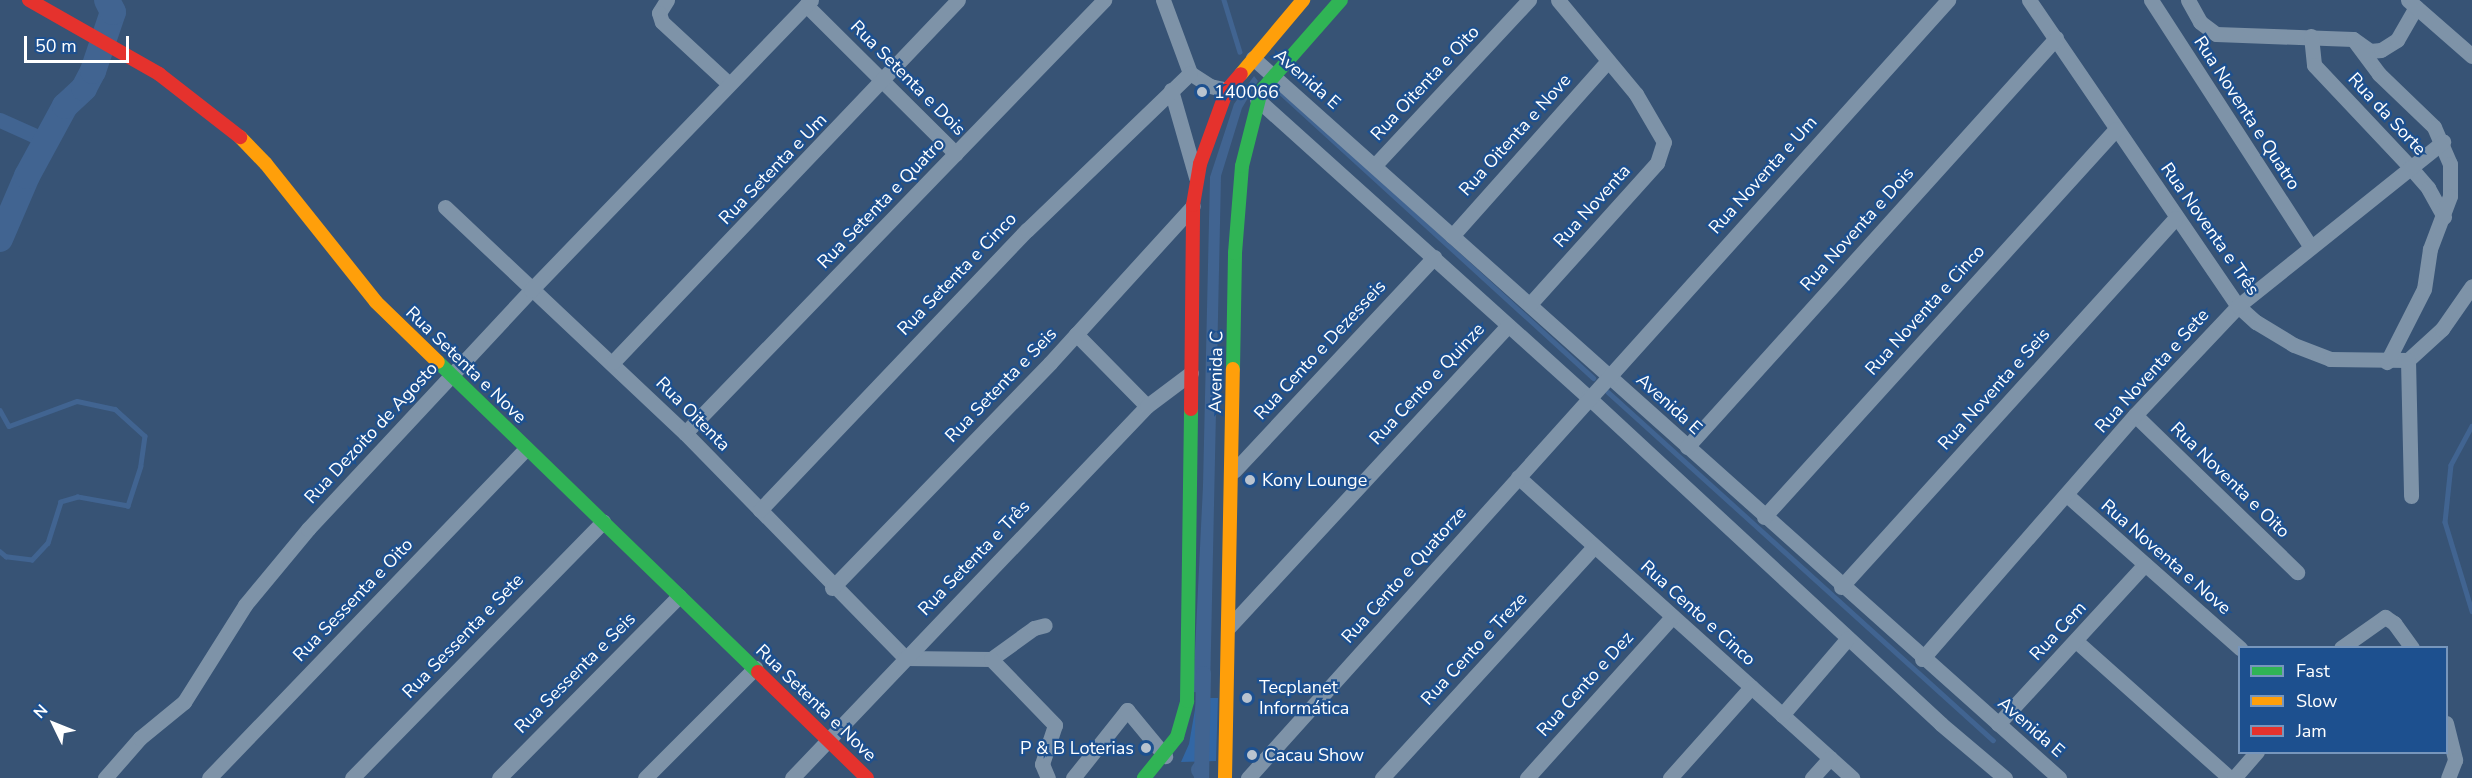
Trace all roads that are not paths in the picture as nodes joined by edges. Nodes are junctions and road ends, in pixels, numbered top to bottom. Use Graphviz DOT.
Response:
graph roads {
  1 [pos="29,0"];
  2 [pos="667,0"];
  3 [pos="958,0"];
  4 [pos="1104,0"];
  5 [pos="1163,0"];
  6 [pos="1303,0"];
  7 [pos="1341,0"];
  8 [pos="1529,0"];
  9 [pos="1558,0"];
  10 [pos="1948,0"];
  11 [pos="2030,0"];
  12 [pos="2151,0"];
  13 [pos="2188,0"];
  14 [pos="809,3"];
  15 [pos="2412,4"];
  16 [pos="2312,36"];
  17 [pos="2056,38"];
  18 [pos="2353,39"];
  19 [pos="2472,56"];
  20 [pos="1253,58"];
  21 [pos="1608,61"];
  22 [pos="1190,73"];
  23 [pos="1273,76"];
  24 [pos="884,81"];
  25 [pos="729,84"];
  26 [pos="1171,90"];
  27 [pos="1227,90"];
  28 [pos="1257,99"];
  29 [pos="2116,129"];
  30 [pos="2443,142"];
  31 [pos="956,154"];
  32 [pos="1375,165"];
  33 [pos="2410,167"];
  34 [pos="1197,179"];
  35 [pos="1193,205"];
  36 [pos="445,207"];
  37 [pos="2444,217"];
  38 [pos="2176,218"];
  39 [pos="1452,236"];
  40 [pos="2310,246"];
  41 [pos="1434,257"];
  42 [pos="2472,286"];
  43 [pos="531,290"];
  44 [pos="1530,304"];
  45 [pos="2238,306"];
  46 [pos="1508,326"];
  47 [pos="1076,334"];
  48 [pos="2408,360"];
  49 [pos="613,362"];
  50 [pos="2387,362"];
  51 [pos="1191,373"];
  52 [pos="450,376"];
  53 [pos="1608,376"];
  54 [pos="1588,398"];
  55 [pos="1147,406"];
  56 [pos="2135,415"];
  57 [pos="685,433"];
  58 [pos="1687,447"];
  59 [pos="526,449"];
  60 [pos="1234,471"];
  61 [pos="1518,477"];
  62 [pos="2068,496"];
  63 [pos="2411,496"];
  64 [pos="760,510"];
  65 [pos="1764,517"];
  66 [pos="603,522"];
  67 [pos="1594,547"];
  68 [pos="2145,564"];
  69 [pos="2297,572"];
  70 [pos="1841,587"];
  71 [pos="832,588"];
  72 [pos="678,596"];
  73 [pos="1672,617"];
  74 [pos="1045,625"];
  75 [pos="1228,628"];
  76 [pos="1848,638"];
  77 [pos="2076,641"];
  78 [pos="2238,646"];
  79 [pos="2344,646"];
  80 [pos="2411,646"];
  81 [pos="905,658"];
  82 [pos="991,659"];
  83 [pos="1922,659"];
  84 [pos="755,668"];
  85 [pos="1751,687"];
  86 [pos="1782,715"];
  87 [pos="1998,724"];
  88 [pos="2448,731"];
  89 [pos="829,741"];
  90 [pos="2256,754"];
  91 [pos="1830,758"];
  92 [pos="1161,761"];
  93 [pos="108,777"];
  94 [pos="209,778"];
  95 [pos="352,778"];
  96 [pos="499,778"];
  97 [pos="645,778"];
  98 [pos="792,778"];
  99 [pos="867,778"];
  100 [pos="1048,778"];
  101 [pos="1073,778"];
  102 [pos="1144,778"];
  103 [pos="1225,778"];
  104 [pos="1248,778"];
  105 [pos="1382,778"];
  106 [pos="1527,778"];
  107 [pos="1670,778"];
  108 [pos="1812,778"];
  109 [pos="1852,778"];
  110 [pos="2005,778"];
  111 [pos="2060,778"];
  112 [pos="2232,778"];
  113 [pos="2448,778"];
  1 -- 52 [label="main road, Rua Setenta e Nove"];
  2 -- 25 [label="street"];
  3 -- 24 [label="street, Rua Setenta e Um"];
  4 -- 31 [label="street, Rua Setenta e Quatro"];
  5 -- 22 [label="street"];
  6 -- 20 [label="main road, Avenida C"];
  7 -- 23 [label="main road, Avenida C"];
  8 -- 32 [label="street, Rua Oitenta e Oito"];
  9 -- 21 [label="street"];
  10 -- 53 [label="street, Rua Noventa e Um"];
  11 -- 17 [label="street, Rua Noventa e Três"];
  12 -- 40 [label="street, Rua Noventa e Quatro"];
  13 -- 16 [label="street"];
  14 -- 24 [label="street, Rua Setenta e Dois"];
  14 -- 25 [label="street, Rua Dezoito de Agosto"];
  15 -- 18 [label="street"];
  15 -- 19 [label="street"];
  16 -- 18 [label="street"];
  16 -- 33 [label="street, Rua da Sorte"];
  17 -- 29 [label="street, Rua Noventa e Três"];
  17 -- 58 [label="street, Rua Noventa e Dois"];
  18 -- 30 [label="street"];
  20 -- 23 [label="street, Avenida E"];
  20 -- 27 [label="main road, Avenida C"];
  21 -- 39 [label="street, Rua Oitenta e Nove"];
  21 -- 44 [label="street, Rua Noventa"];
  22 -- 26 [label="street, Rua Setenta e Cinco"];
  22 -- 27 [label="street"];
  23 -- 28 [label="main road, Avenida C"];
  23 -- 32 [label="street, Avenida E"];
  24 -- 31 [label="street, Rua Setenta e Dois"];
  24 -- 49 [label="street, Rua Setenta e Um"];
  25 -- 43 [label="street, Rua Dezoito de Agosto"];
  26 -- 34 [label="street"];
  26 -- 64 [label="street, Rua Setenta e Cinco"];
  27 -- 34 [label="main road, Avenida C"];
  28 -- 41 [label="street"];
  28 -- 60 [label="main road, Avenida C"];
  29 -- 38 [label="street, Rua Noventa e Três"];
  29 -- 65 [label="street, Rua Noventa e Cinco"];
  30 -- 33 [label="street, Rua Noventa e Sete"];
  30 -- 37 [label="street"];
  31 -- 57 [label="street, Rua Setenta e Quatro"];
  32 -- 39 [label="street, Avenida E"];
  33 -- 37 [label="street, Rua da Sorte"];
  33 -- 40 [label="street, Rua Noventa e Sete"];
  34 -- 35 [label="main road, Avenida C"];
  35 -- 47 [label="street, Rua Setenta e Seis"];
  35 -- 51 [label="main road, Avenida C"];
  36 -- 43 [label="street, Rua Oitenta"];
  37 -- 50 [label="street"];
  38 -- 45 [label="street, Rua Noventa e Três"];
  38 -- 70 [label="street, Rua Noventa e Seis"];
  39 -- 44 [label="street, Avenida E"];
  40 -- 45 [label="street, Rua Noventa e Sete"];
  41 -- 46 [label="street"];
  41 -- 60 [label="street, Rua Cento e Dezesseis"];
  42 -- 48 [label="street"];
  43 -- 49 [label="street, Rua Oitenta"];
  43 -- 52 [label="street, Rua Dezoito de Agosto"];
  44 -- 53 [label="street, Avenida E"];
  45 -- 50 [label="street, Rua Noventa e Três"];
  45 -- 56 [label="street, Rua Noventa e Sete"];
  46 -- 54 [label="street"];
  46 -- 75 [label="street, Rua Cento e Quinze"];
  47 -- 55 [label="street"];
  47 -- 71 [label="street, Rua Setenta e Seis"];
  48 -- 50 [label="street, Rua Noventa e Três"];
  48 -- 63 [label="street"];
  49 -- 57 [label="street, Rua Oitenta"];
  51 -- 55 [label="street, Rua Setenta e Três"];
  51 -- 92 [label="main road, Avenida C"];
  52 -- 59 [label="main road, Rua Setenta e Nove"];
  52 -- 93 [label="street, Rua Dezoito de Agosto"];
  53 -- 54 [label="street, Rua Noventa e Um"];
  53 -- 58 [label="street, Avenida E"];
  54 -- 61 [label="street, Rua Cento e Quatorze"];
  54 -- 76 [label="street"];
  55 -- 81 [label="street, Rua Setenta e Três"];
  56 -- 62 [label="street, Rua Noventa e Sete"];
  56 -- 69 [label="street, Rua Noventa e Oito"];
  57 -- 64 [label="street, Rua Oitenta"];
  58 -- 65 [label="street, Avenida E"];
  59 -- 66 [label="main road, Rua Setenta e Nove"];
  59 -- 94 [label="street, Rua Sessenta e Oito"];
  60 -- 75 [label="main road, Avenida C"];
  61 -- 67 [label="street, Rua Cento e Cinco"];
  61 -- 104 [label="street, Rua Cento e Quatorze"];
  62 -- 68 [label="street, Rua Noventa e Nove"];
  62 -- 83 [label="street, Rua Noventa e Sete"];
  64 -- 71 [label="street, Rua Oitenta"];
  65 -- 70 [label="street, Avenida E"];
  66 -- 72 [label="main road, Rua Setenta e Nove"];
  66 -- 95 [label="street, Rua Sessenta e Sete"];
  67 -- 73 [label="street, Rua Cento e Cinco"];
  67 -- 105 [label="street, Rua Cento e Treze"];
  68 -- 77 [label="street, Rua Cem"];
  68 -- 78 [label="street, Rua Noventa e Nove"];
  70 -- 83 [label="street, Avenida E"];
  71 -- 81 [label="street, Rua Oitenta"];
  72 -- 84 [label="main road, Rua Setenta e Nove"];
  72 -- 96 [label="street, Rua Sessenta e Seis"];
  73 -- 85 [label="street, Rua Cento e Cinco"];
  73 -- 106 [label="street, Rua Cento e Dez"];
  74 -- 82 [label="street"];
  75 -- 103 [label="main road, Avenida C"];
  76 -- 86 [label="street"];
  76 -- 110 [label="street"];
  77 -- 87 [label="street, Rua Cem"];
  77 -- 112 [label="street"];
  79 -- 80 [label="street"];
  81 -- 82 [label="street"];
  81 -- 89 [label="street, Rua Setenta e Três"];
  82 -- 100 [label="street"];
  83 -- 87 [label="street, Avenida E"];
  84 -- 89 [label="main road, Rua Setenta e Nove"];
  84 -- 97 [label="street"];
  85 -- 86 [label="street, Rua Cento e Cinco"];
  85 -- 107 [label="street"];
  86 -- 91 [label="street, Rua Cento e Cinco"];
  87 -- 111 [label="street, Avenida E"];
  88 -- 113 [label="street"];
  89 -- 98 [label="street, Rua Setenta e Três"];
  89 -- 99 [label="main road, Rua Setenta e Nove"];
  90 -- 112 [label="street"];
  91 -- 108 [label="street"];
  91 -- 109 [label="street, Rua Cento e Cinco"];
  92 -- 101 [label="street"];
  92 -- 102 [label="main road, Avenida C"];
}
